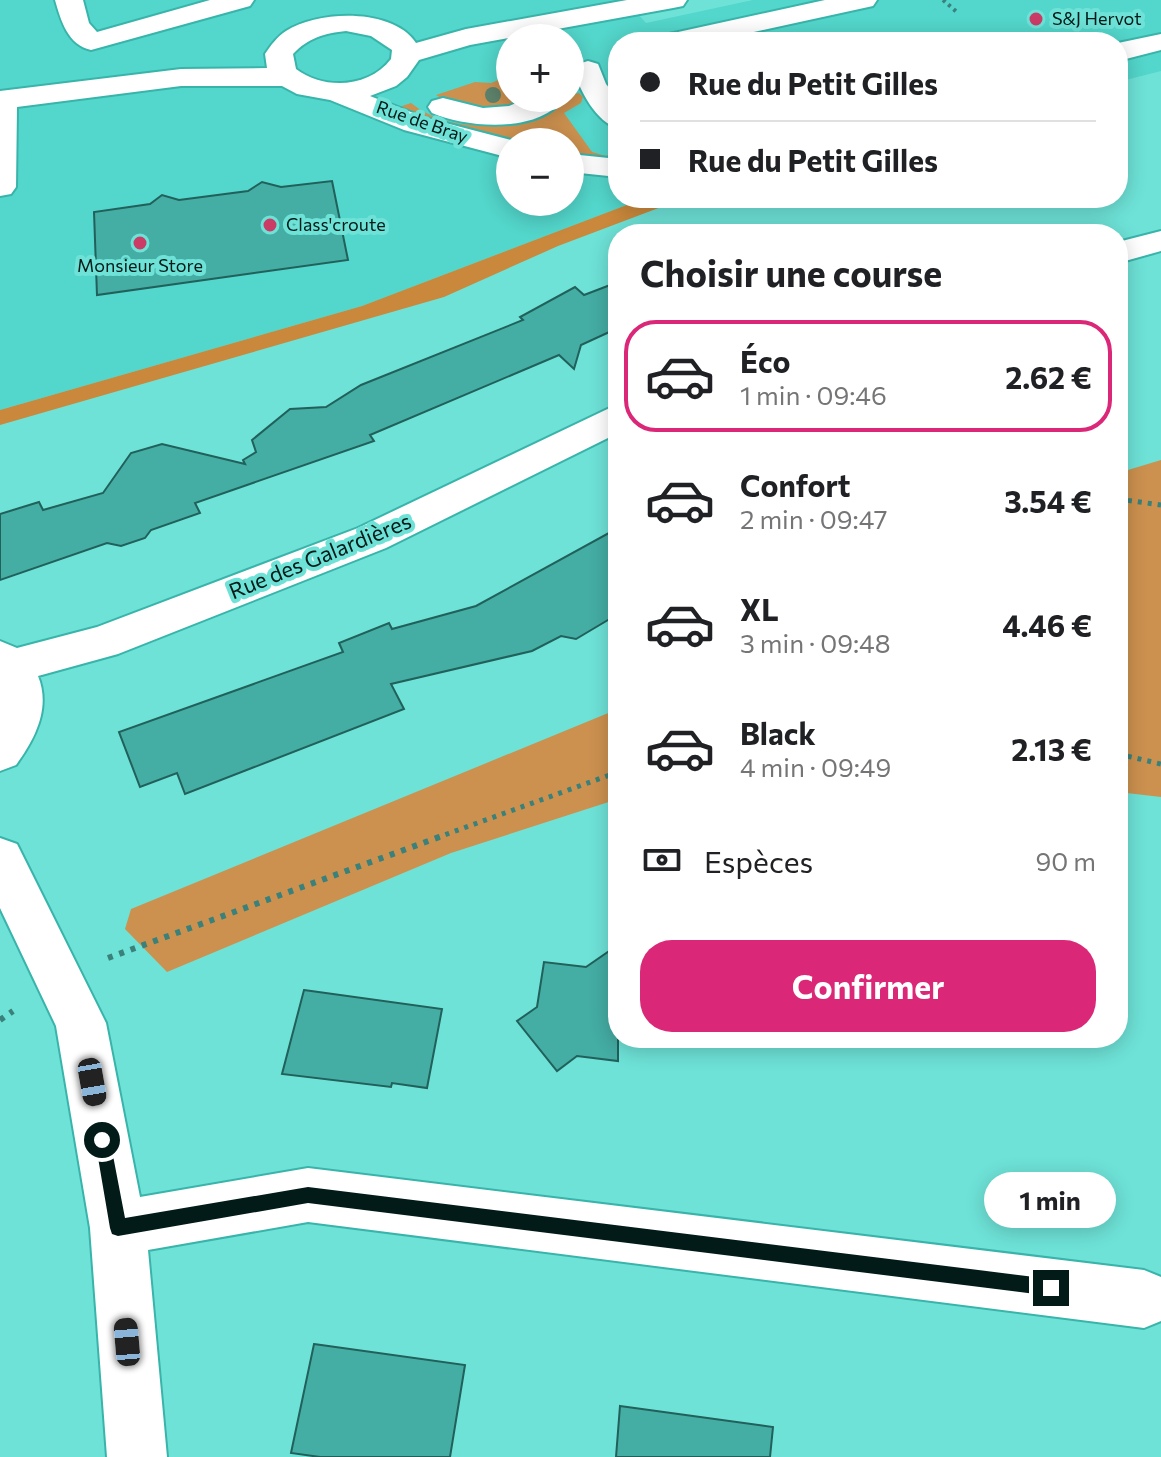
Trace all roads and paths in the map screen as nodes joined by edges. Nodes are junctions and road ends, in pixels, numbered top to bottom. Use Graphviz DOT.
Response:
graph roads {
  1 [pos="69,0"];
  2 [pos="240,0"];
  3 [pos="574,0"];
  4 [pos="673,0"];
  5 [pos="863,0"];
  6 [pos="943,0"];
  7 [pos="958,13"];
  8 [pos="300,22"];
  9 [pos="369,26"];
  10 [pos="715,32"];
  11 [pos="1161,42"];
  12 [pos="1128,50"];
  13 [pos="589,70"];
  14 [pos="287,78"];
  15 [pos="406,80"];
  16 [pos="149,82"];
  17 [pos="335,92"];
  18 [pos="1,100"];
  19 [pos="608,106"];
  20 [pos="519,112"];
  21 [pos="496,145"];
  22 [pos="584,164"];
  23 [pos="608,167"];
  24 [pos="0,187"];
  25 [pos="1161,241"];
  26 [pos="1128,250"];
  27 [pos="608,422"];
  28 [pos="1128,500"];
  29 [pos="1161,505"];
  30 [pos="6,662"];
  31 [pos="0,752"];
  32 [pos="1128,756"];
  33 [pos="1161,764"];
  34 [pos="608,776"];
  35 [pos="0,859"];
  36 [pos="60,976"];
  37 [pos="0,1020"];
  38 [pos="118,1228"];
  39 [pos="1144,1299"];
  40 [pos="137,1457"];
  1 -- 2 [label="street"];
  3 -- 9 [label="street"];
  4 -- 15 [label="street"];
  5 -- 10 [label="street"];
  6 -- 7 [label="path"];
  8 -- 9 [label="street, Rue de Bray"];
  8 -- 9 [label="street"];
  8 -- 14 [label="street"];
  8 -- 16 [label="street"];
  9 -- 15 [label="street, Rue de Bray"];
  11 -- 12 [label="street"];
  13 -- 19 [label="street"];
  14 -- 16 [label="street"];
  14 -- 17 [label="street, Rue de Bray"];
  15 -- 17 [label="street"];
  15 -- 20 [label="street, Rue de Bray"];
  16 -- 18 [label="street"];
  17 -- 21 [label="street, Rue de Bray"];
  18 -- 24 [label="street"];
  22 -- 23 [label="street"];
  25 -- 26 [label="street"];
  27 -- 30 [label="street, Rue des Galardières"];
  28 -- 29 [label="path"];
  30 -- 31 [label="street"];
  32 -- 33 [label="path"];
  34 -- 36 [label="path"];
  35 -- 36 [label="street"];
  36 -- 37 [label="path"];
  36 -- 38 [label="street"];
  38 -- 39 [label="street"];
  38 -- 40 [label="street"];
}
